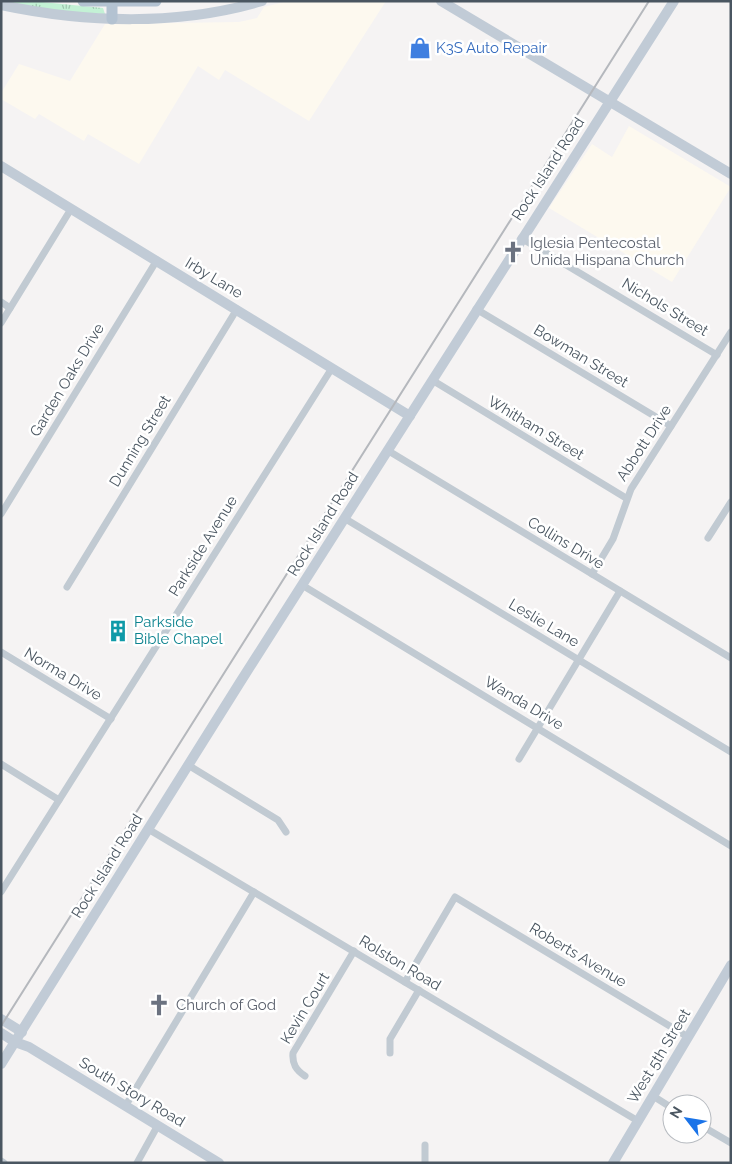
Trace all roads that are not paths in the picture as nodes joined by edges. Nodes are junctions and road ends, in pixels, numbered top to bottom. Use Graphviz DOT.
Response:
graph roads {
  1 [pos="83,1"];
  2 [pos="156,1"];
  3 [pos="262,1"];
  4 [pos="441,1"];
  5 [pos="674,1"];
  6 [pos="112,2"];
  7 [pos="1,5"];
  8 [pos="112,19"];
  9 [pos="610,102"];
  10 [pos="1,166"];
  11 [pos="731,174"];
  12 [pos="71,208"];
  13 [pos="521,238"];
  14 [pos="157,260"];
  15 [pos="1,302"];
  16 [pos="10,308"];
  17 [pos="236,309"];
  18 [pos="476,309"];
  19 [pos="1,323"];
  20 [pos="731,332"];
  21 [pos="717,355"];
  22 [pos="332,368"];
  23 [pos="432,380"];
  24 [pos="410,416"];
  25 [pos="672,426"];
  26 [pos="387,450"];
  27 [pos="626,498"];
  28 [pos="731,502"];
  29 [pos="1,514"];
  30 [pos="344,518"];
  31 [pos="708,538"];
  32 [pos="592,574"];
  33 [pos="302,586"];
  34 [pos="67,587"];
  35 [pos="620,591"];
  36 [pos="1,652"];
  37 [pos="731,658"];
  38 [pos="579,660"];
  39 [pos="111,718"];
  40 [pos="538,728"];
  41 [pos="731,752"];
  42 [pos="519,759"];
  43 [pos="1,764"];
  44 [pos="188,765"];
  45 [pos="59,800"];
  46 [pos="148,829"];
  47 [pos="286,832"];
  48 [pos="731,846"];
  49 [pos="1,892"];
  50 [pos="254,892"];
  51 [pos="354,952"];
  52 [pos="731,965"];
  53 [pos="406,982"];
  54 [pos="420,990"];
  55 [pos="1,1019"];
  56 [pos="22,1032"];
  57 [pos="1,1033"];
  58 [pos="688,1037"];
  59 [pos="15,1042"];
  60 [pos="29,1047"];
  61 [pos="390,1053"];
  62 [pos="1,1064"];
  63 [pos="305,1076"];
  64 [pos="653,1096"];
  65 [pos="662,1102"];
  66 [pos="126,1105"];
  67 [pos="638,1120"];
  68 [pos="158,1125"];
  69 [pos="712,1132"];
  70 [pos="731,1143"];
  71 [pos="425,1145"];
  72 [pos="614,1162"];
  73 [pos="137,1163"];
  74 [pos="220,1163"];
  75 [pos="425,1163"];
  1 -- 6 [label="main road"];
  2 -- 6 [label="main road"];
  3 -- 8 [label="main road"];
  4 -- 9 [label="main road"];
  5 -- 9 [label="main road, Rock Island Road"];
  6 -- 8 [label="main road"];
  7 -- 8 [label="main road"];
  9 -- 11 [label="main road"];
  9 -- 13 [label="main road, Rock Island Road"];
  10 -- 12 [label="main road, Irby Lane"];
  12 -- 14 [label="main road, Irby Lane"];
  12 -- 16 [label="street"];
  13 -- 18 [label="main road, Rock Island Road"];
  13 -- 21 [label="street, Nichols Street"];
  14 -- 17 [label="main road, Irby Lane"];
  14 -- 29 [label="street, Garden Oaks Drive"];
  15 -- 16 [label="street"];
  16 -- 19 [label="street"];
  17 -- 22 [label="main road, Irby Lane"];
  17 -- 34 [label="street, Dunning Street"];
  18 -- 23 [label="main road, Rock Island Road"];
  18 -- 25 [label="street, Bowman Street"];
  20 -- 21 [label="street, Abbott Drive"];
  21 -- 25 [label="street, Abbott Drive"];
  22 -- 24 [label="main road, Irby Lane"];
  22 -- 39 [label="street, Parkside Avenue"];
  23 -- 24 [label="main road, Rock Island Road"];
  23 -- 27 [label="street, Whitham Street"];
  24 -- 26 [label="main road, Rock Island Road"];
  25 -- 27 [label="street, Abbott Drive"];
  26 -- 30 [label="main road, Rock Island Road"];
  26 -- 32 [label="street, Collins Drive"];
  27 -- 32 [label="street, Abbott Drive"];
  28 -- 31 [label="street"];
  30 -- 33 [label="main road, Rock Island Road"];
  30 -- 38 [label="street, Leslie Lane"];
  32 -- 35 [label="street, Collins Drive"];
  33 -- 40 [label="street, Wanda Drive"];
  33 -- 44 [label="main road, Rock Island Road"];
  35 -- 37 [label="street, Collins Drive"];
  35 -- 38 [label="street"];
  36 -- 39 [label="street, Norma Drive"];
  38 -- 40 [label="street"];
  38 -- 41 [label="street, Leslie Lane"];
  39 -- 45 [label="street, Parkside Avenue"];
  40 -- 42 [label="street"];
  40 -- 48 [label="street, Wanda Drive"];
  43 -- 45 [label="street"];
  44 -- 46 [label="main road, Rock Island Road"];
  44 -- 47 [label="street"];
  45 -- 49 [label="street, Parkside Avenue"];
  46 -- 50 [label="street, Rolston Road"];
  46 -- 56 [label="main road, Rock Island Road"];
  50 -- 51 [label="street, Rolston Road"];
  50 -- 66 [label="street"];
  51 -- 53 [label="street, Rolston Road"];
  51 -- 63 [label="street, Kevin Court"];
  52 -- 58 [label="main road, West 5th Street"];
  53 -- 54 [label="street, Rolston Road"];
  53 -- 58 [label="street, Roberts Avenue"];
  54 -- 61 [label="street"];
  54 -- 67 [label="street, Rolston Road"];
  55 -- 56 [label="main road"];
  56 -- 59 [label="main road, Rock Island Road"];
  56 -- 60 [label="main road"];
  57 -- 59 [label="main road, South Story Road"];
  58 -- 64 [label="main road, West 5th Street"];
  59 -- 60 [label="main road, South Story Road"];
  59 -- 62 [label="main road, Rock Island Road"];
  60 -- 66 [label="main road, South Story Road"];
  64 -- 65 [label="street"];
  64 -- 67 [label="main road, West 5th Street"];
  66 -- 68 [label="main road, South Story Road"];
  67 -- 72 [label="main road, West 5th Street"];
  68 -- 73 [label="street"];
  68 -- 74 [label="main road, South Story Road"];
  69 -- 70 [label="street"];
  71 -- 75 [label="street"];
}
